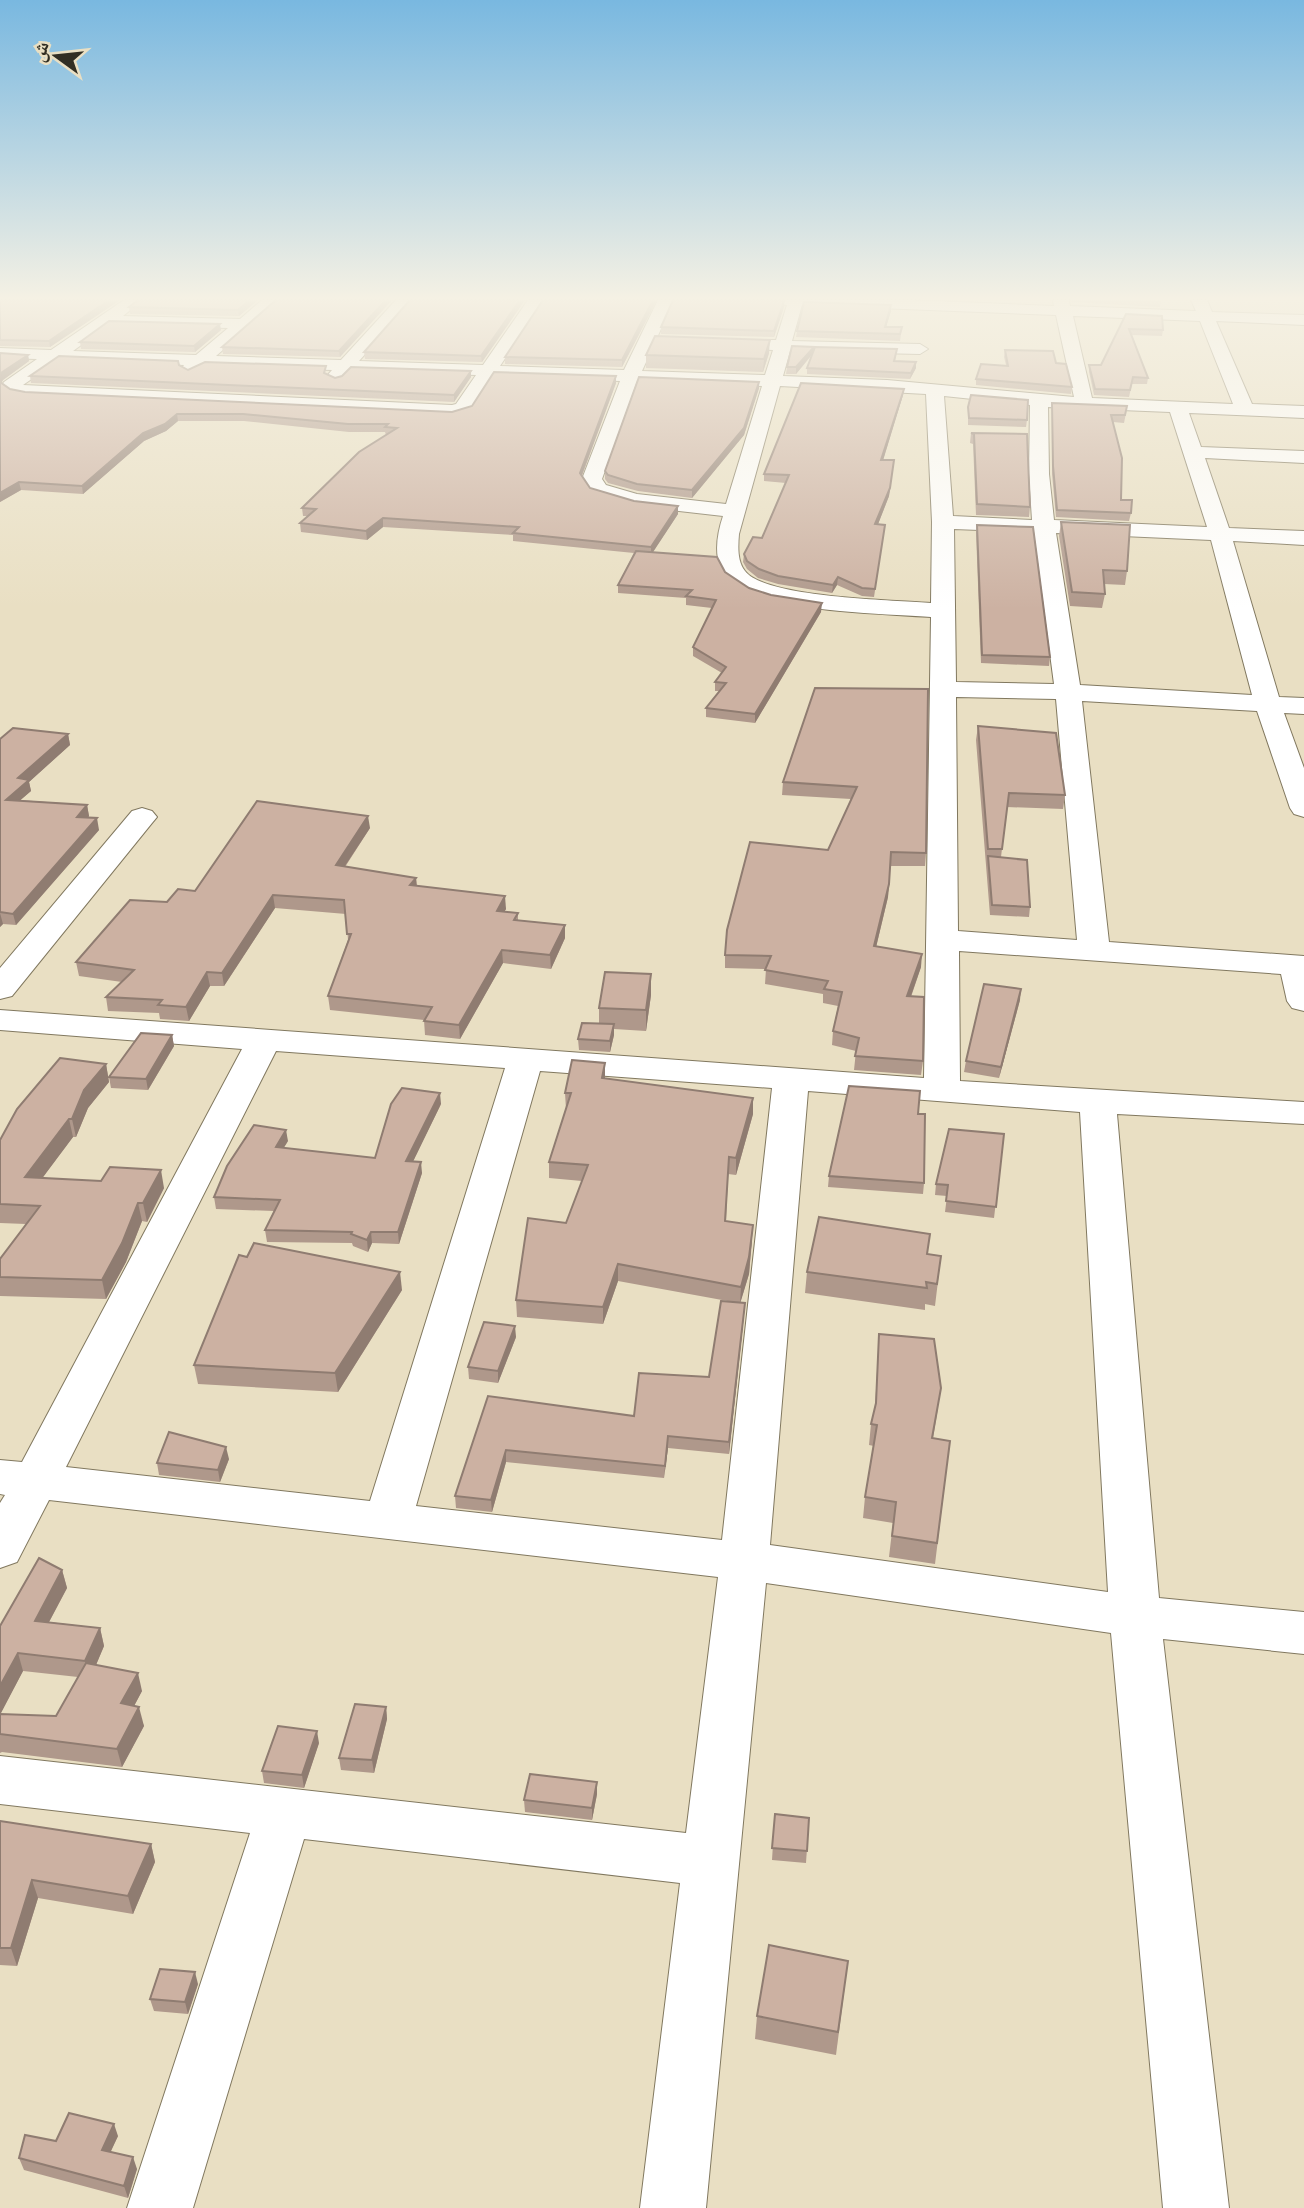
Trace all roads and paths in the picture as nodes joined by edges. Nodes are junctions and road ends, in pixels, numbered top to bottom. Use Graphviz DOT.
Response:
graph roads {
  1 [pos="297,403"];
  2 [pos="466,403"];
  3 [pos="620,403"];
  4 [pos="768,403"];
  5 [pos="934,403"];
  6 [pos="1038,403"];
  7 [pos="1070,403"];
  8 [pos="1242,403"];
  9 [pos="315,404"];
  10 [pos="1084,404"];
  11 [pos="1178,408"];
  12 [pos="1245,410"];
  13 [pos="1304,412"];
  14 [pos="1192,452"];
  15 [pos="1304,457"];
  16 [pos="735,511"];
  17 [pos="943,522"];
  18 [pos="1045,526"];
  19 [pos="1220,534"];
  20 [pos="1304,538"];
  21 [pos="942,611"];
  22 [pos="942,689"];
  23 [pos="1068,692"];
  24 [pos="1268,705"];
  25 [pos="1304,706"];
  26 [pos="1304,808"];
  27 [pos="142,817"];
  28 [pos="943,940"];
  29 [pos="1094,951"];
  30 [pos="1300,965"];
  31 [pos="0,989"];
  32 [pos="1304,1001"];
  33 [pos="0,1020"];
  34 [pos="263,1042"];
  35 [pos="526,1059"];
  36 [pos="791,1079"];
  37 [pos="942,1088"];
  38 [pos="1098,1102"];
  39 [pos="1304,1113"];
  40 [pos="18,1478"];
  41 [pos="388,1520"];
  42 [pos="0,1549"];
  43 [pos="744,1560"];
  44 [pos="1135,1616"];
  45 [pos="1304,1633"];
  46 [pos="0,1780"];
  47 [pos="284,1813"];
  48 [pos="710,1861"];
  49 [pos="160,2208"];
  50 [pos="673,2208"];
  51 [pos="1196,2208"];
  1 -- 9 [label="street"];
  2 -- 9 [label="street"];
  3 -- 16 [label="street"];
  4 -- 16 [label="street"];
  5 -- 17 [label="street"];
  6 -- 18 [label="street"];
  7 -- 10 [label="street"];
  8 -- 12 [label="street"];
  10 -- 11 [label="street"];
  11 -- 12 [label="street"];
  11 -- 14 [label="street"];
  12 -- 13 [label="street"];
  14 -- 15 [label="street"];
  14 -- 19 [label="street"];
  16 -- 21 [label="street"];
  17 -- 18 [label="street"];
  17 -- 21 [label="street"];
  18 -- 19 [label="street"];
  18 -- 23 [label="street"];
  19 -- 20 [label="street"];
  19 -- 24 [label="street"];
  21 -- 22 [label="street"];
  22 -- 23 [label="street"];
  22 -- 28 [label="street"];
  23 -- 24 [label="street"];
  23 -- 29 [label="street"];
  24 -- 25 [label="street"];
  24 -- 26 [label="street"];
  27 -- 31 [label="street"];
  28 -- 29 [label="street"];
  28 -- 37 [label="street"];
  29 -- 30 [label="street"];
  30 -- 32 [label="street"];
  33 -- 34 [label="street"];
  34 -- 35 [label="street"];
  34 -- 40 [label="street"];
  35 -- 36 [label="street"];
  35 -- 41 [label="street"];
  36 -- 37 [label="street"];
  36 -- 43 [label="street"];
  37 -- 38 [label="street"];
  38 -- 39 [label="street"];
  38 -- 44 [label="street"];
  40 -- 41 [label="street"];
  40 -- 42 [label="street"];
  41 -- 43 [label="street"];
  43 -- 44 [label="street"];
  43 -- 48 [label="street"];
  44 -- 45 [label="street"];
  44 -- 51 [label="street"];
  46 -- 47 [label="street"];
  47 -- 48 [label="street"];
  47 -- 49 [label="street"];
  48 -- 50 [label="street"];
}
